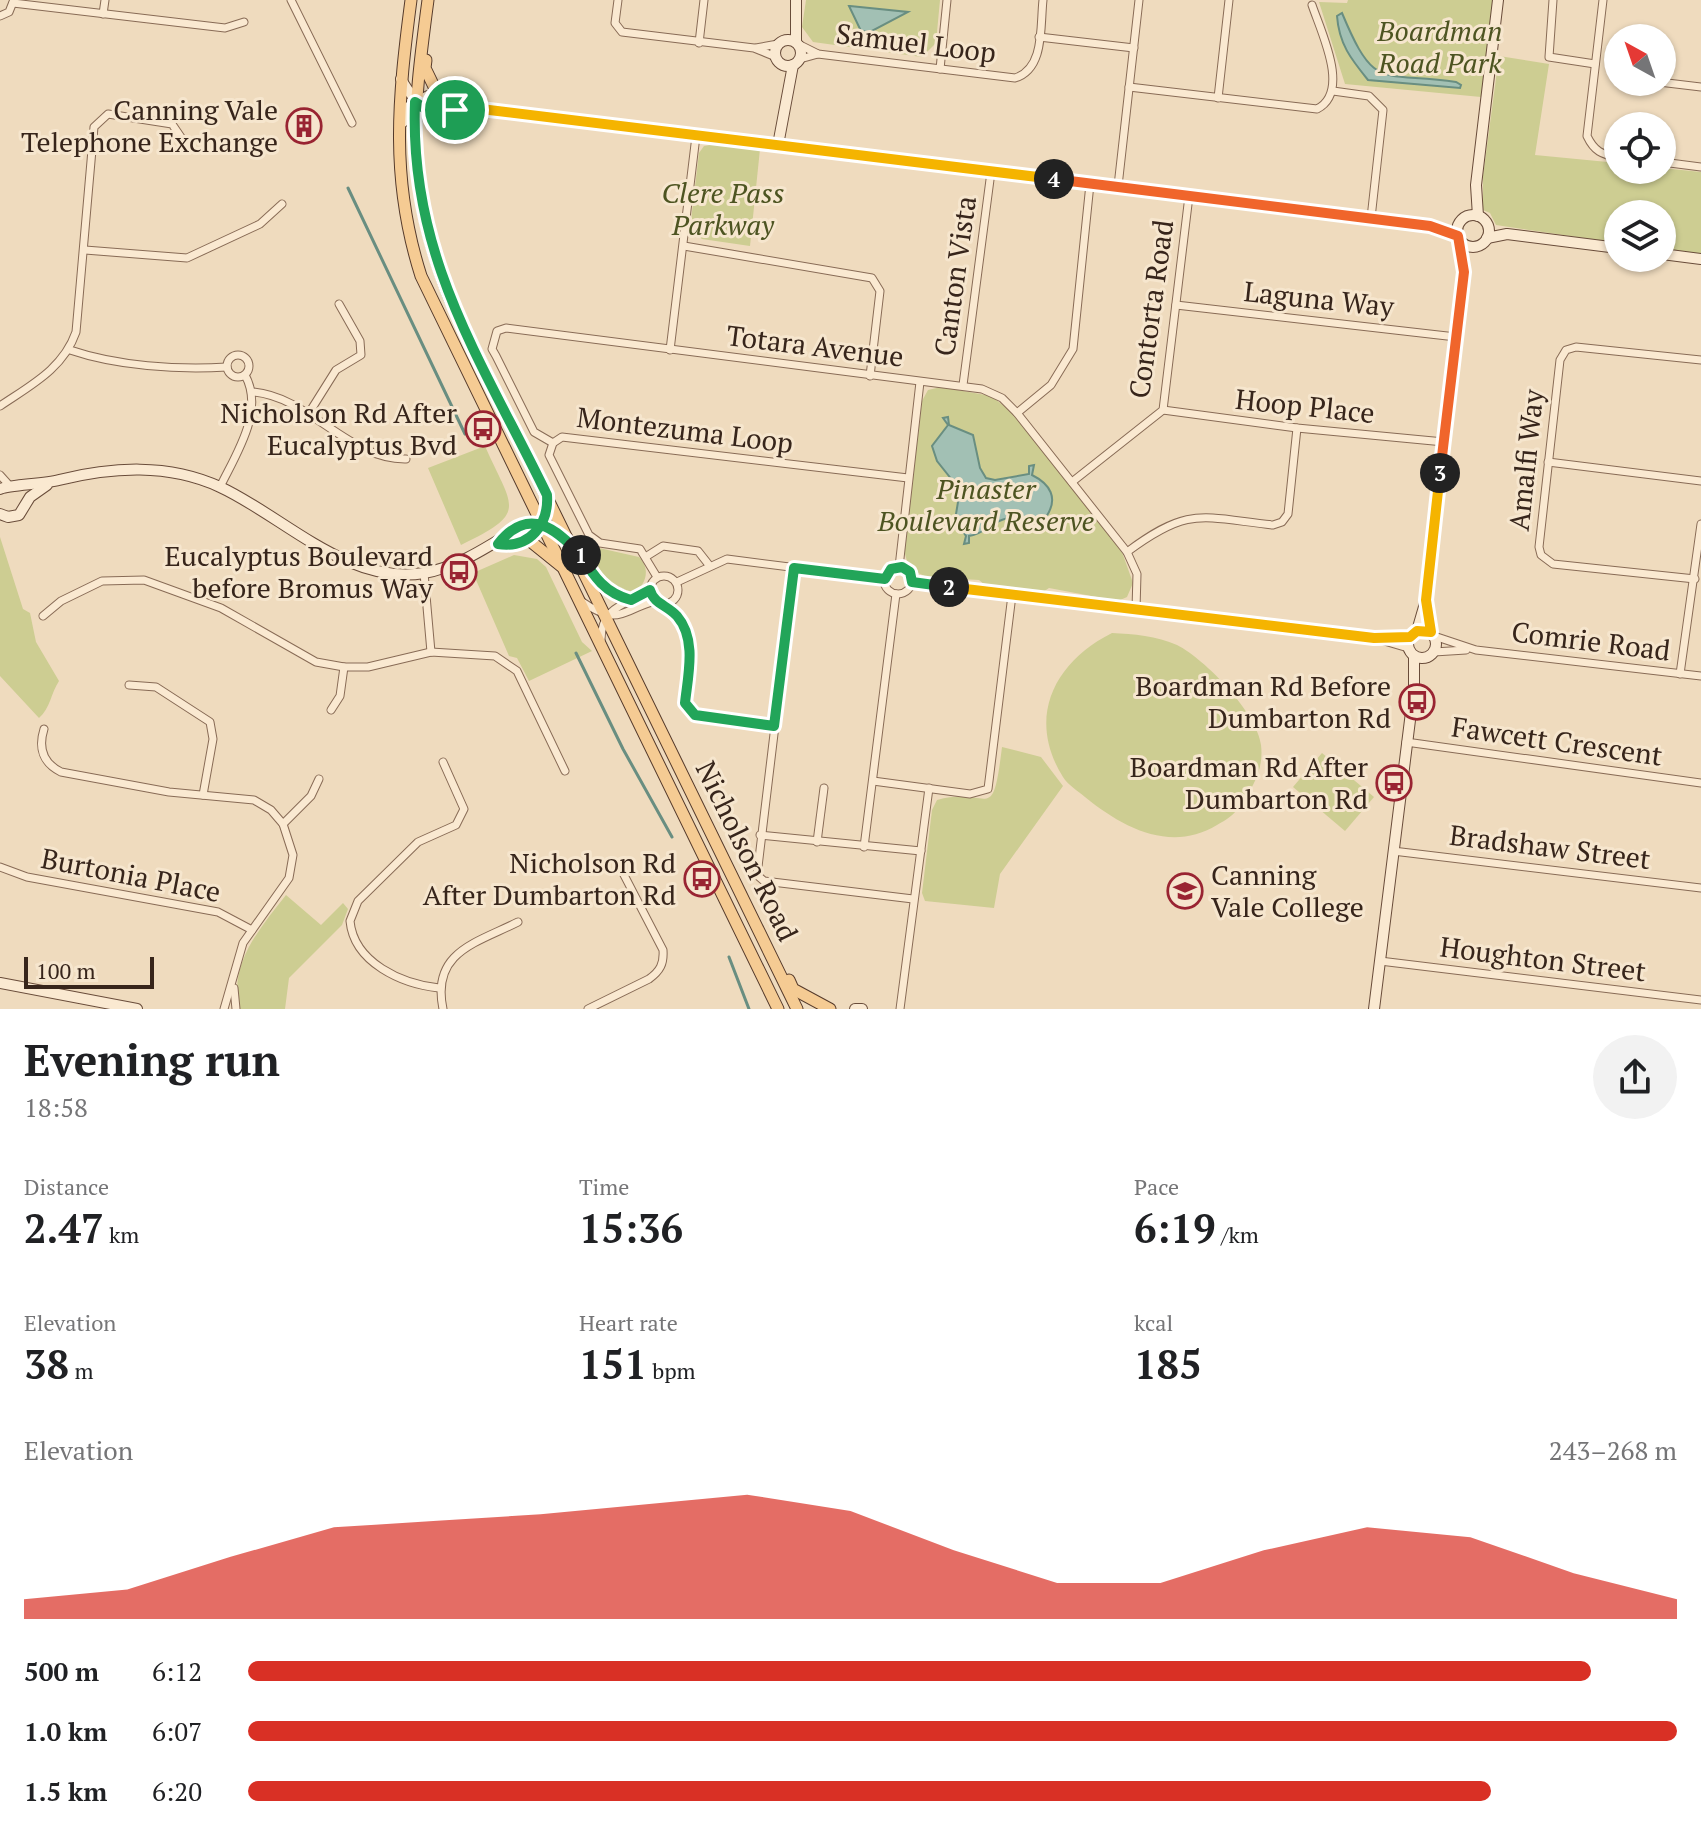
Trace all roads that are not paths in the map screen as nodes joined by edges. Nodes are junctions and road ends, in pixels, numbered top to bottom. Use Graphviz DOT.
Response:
graph roads {
  1 [pos="105,0"];
  2 [pos="291,0"];
  3 [pos="411,0"];
  4 [pos="431,0"];
  5 [pos="618,0"];
  6 [pos="704,0"];
  7 [pos="796,0"];
  8 [pos="947,0"];
  9 [pos="1043,0"];
  10 [pos="1139,0"];
  11 [pos="1229,0"];
  12 [pos="1498,0"];
  13 [pos="1553,0"];
  14 [pos="1603,0"];
  15 [pos="13,2"];
  16 [pos="1312,5"];
  17 [pos="103,14"];
  18 [pos="0,16"];
  19 [pos="793,20"];
  20 [pos="244,22"];
  21 [pos="1039,37"];
  22 [pos="780,42"];
  23 [pos="699,43"];
  24 [pos="798,43"];
  25 [pos="754,48"];
  26 [pos="1134,48"];
  27 [pos="818,54"];
  28 [pos="788,62"];
  29 [pos="1595,64"];
  30 [pos="940,69"];
  31 [pos="401,77"];
  32 [pos="1676,84"];
  33 [pos="1129,87"];
  34 [pos="1701,87"];
  35 [pos="1333,91"];
  36 [pos="1218,98"];
  37 [pos="440,99"];
  38 [pos="415,102"];
  39 [pos="481,109"];
  40 [pos="352,123"];
  41 [pos="696,136"];
  42 [pos="778,145"];
  43 [pos="187,146"];
  44 [pos="1604,155"];
  45 [pos="1676,164"];
  46 [pos="1701,167"];
  47 [pos="991,172"];
  48 [pos="1090,184"];
  49 [pos="1476,185"];
  50 [pos="1118,186"];
  51 [pos="401,196"];
  52 [pos="1189,196"];
  53 [pos="282,204"];
  54 [pos="1371,218"];
  55 [pos="1482,219"];
  56 [pos="1462,220"];
  57 [pos="1430,226"];
  58 [pos="1507,234"];
  59 [pos="1487,238"];
  60 [pos="1459,239"];
  61 [pos="684,246"];
  62 [pos="1604,246"];
  63 [pos="1475,247"];
  64 [pos="85,250"];
  65 [pos="1676,256"];
  66 [pos="1701,259"];
  67 [pos="1464,272"];
  68 [pos="339,304"];
  69 [pos="1176,305"];
  70 [pos="1456,337"];
  71 [pos="70,350"];
  72 [pos="670,350"];
  73 [pos="1701,360"];
  74 [pos="227,367"];
  75 [pos="245,375"];
  76 [pos="870,376"];
  77 [pos="920,382"];
  78 [pos="963,385"];
  79 [pos="253,392"];
  80 [pos="0,406"];
  81 [pos="1163,410"];
  82 [pos="309,413"];
  83 [pos="1017,413"];
  84 [pos="1297,428"];
  85 [pos="1444,442"];
  86 [pos="553,443"];
  87 [pos="406,459"];
  88 [pos="1548,462"];
  89 [pos="0,475"];
  90 [pos="908,478"];
  91 [pos="1701,481"];
  92 [pos="52,482"];
  93 [pos="1072,482"];
  94 [pos="9,487"];
  95 [pos="220,487"];
  96 [pos="547,495"];
  97 [pos="26,502"];
  98 [pos="0,514"];
  99 [pos="543,524"];
  100 [pos="1701,524"];
  101 [pos="525,537"];
  102 [pos="570,542"];
  103 [pos="498,544"];
  104 [pos="1127,552"];
  105 [pos="647,556"];
  106 [pos="709,565"];
  107 [pos="899,567"];
  108 [pos="794,568"];
  109 [pos="564,569"];
  110 [pos="424,573"];
  111 [pos="657,577"];
  112 [pos="885,579"];
  113 [pos="1695,579"];
  114 [pos="677,582"];
  115 [pos="912,582"];
  116 [pos="650,590"];
  117 [pos="896,594"];
  118 [pos="1012,595"];
  119 [pos="675,599"];
  120 [pos="579,600"];
  121 [pos="631,600"];
  122 [pos="1426,600"];
  123 [pos="655,601"];
  124 [pos="664,604"];
  125 [pos="1136,609"];
  126 [pos="43,616"];
  127 [pos="606,616"];
  128 [pos="678,617"];
  129 [pos="1432,634"];
  130 [pos="1412,643"];
  131 [pos="601,646"];
  132 [pos="1476,650"];
  133 [pos="431,652"];
  134 [pos="1430,655"];
  135 [pos="344,667"];
  136 [pos="1680,674"];
  137 [pos="1701,676"];
  138 [pos="129,685"];
  139 [pos="1414,688"];
  140 [pos="331,710"];
  141 [pos="774,726"];
  142 [pos="44,729"];
  143 [pos="1406,742"];
  144 [pos="443,762"];
  145 [pos="565,771"];
  146 [pos="319,779"];
  147 [pos="873,781"];
  148 [pos="1701,783"];
  149 [pos="824,788"];
  150 [pos="929,788"];
  151 [pos="203,795"];
  152 [pos="283,824"];
  153 [pos="760,835"];
  154 [pos="817,842"];
  155 [pos="864,847"];
  156 [pos="921,851"];
  157 [pos="1393,851"];
  158 [pos="0,867"];
  159 [pos="623,873"];
  160 [pos="1701,888"];
  161 [pos="913,899"];
  162 [pos="748,907"];
  163 [pos="518,922"];
  164 [pos="252,930"];
  165 [pos="1380,961"];
  166 [pos="233,982"];
  167 [pos="0,983"];
  168 [pos="439,988"];
  169 [pos="1701,1000"];
  170 [pos="137,1009"];
  171 [pos="224,1009"];
  172 [pos="236,1009"];
  173 [pos="443,1009"];
  174 [pos="588,1009"];
  175 [pos="778,1009"];
  176 [pos="797,1009"];
  177 [pos="830,1009"];
  178 [pos="855,1009"];
  179 [pos="862,1009"];
  180 [pos="900,1009"];
  181 [pos="1374,1009"];
  1 -- 17 [label="street"];
  2 -- 40 [label="street"];
  3 -- 31 [label="main road, Nicholson Road"];
  4 -- 37 [label="main road"];
  4 -- 38 [label="main road, Nicholson Road"];
  5 -- 23 [label="street"];
  6 -- 23 [label="street"];
  7 -- 19 [label="street"];
  8 -- 30 [label="street"];
  9 -- 21 [label="street, Samuel Loop"];
  10 -- 26 [label="street"];
  11 -- 36 [label="street"];
  12 -- 49 [label="street"];
  13 -- 29 [label="street"];
  14 -- 29 [label="street"];
  15 -- 17 [label="street"];
  15 -- 18 [label="street"];
  16 -- 35 [label="street"];
  17 -- 20 [label="street"];
  19 -- 22 [label="street"];
  19 -- 24 [label="street"];
  21 -- 26 [label="street"];
  21 -- 30 [label="street, Samuel Loop"];
  22 -- 24 [label="street"];
  22 -- 25 [label="street"];
  22 -- 28 [label="street"];
  23 -- 25 [label="street"];
  24 -- 27 [label="street, Samuel Loop"];
  24 -- 28 [label="street"];
  25 -- 28 [label="street"];
  26 -- 33 [label="street"];
  27 -- 28 [label="street, Samuel Loop"];
  27 -- 30 [label="street, Samuel Loop"];
  28 -- 42 [label="street"];
  29 -- 44 [label="street"];
  31 -- 38 [label="street"];
  31 -- 51 [label="main road, Nicholson Road"];
  32 -- 34 [label="street"];
  33 -- 36 [label="street"];
  33 -- 50 [label="street"];
  35 -- 36 [label="street"];
  35 -- 54 [label="street"];
  37 -- 38 [label="street"];
  37 -- 39 [label="street"];
  38 -- 39 [label="street"];
  38 -- 51 [label="street"];
  38 -- 96 [label="main road, Nicholson Road"];
  39 -- 41 [label="street"];
  41 -- 42 [label="street"];
  41 -- 61 [label="street"];
  42 -- 47 [label="street"];
  43 -- 64 [label="street"];
  45 -- 46 [label="street"];
  47 -- 48 [label="street"];
  47 -- 78 [label="street, Canton Vista"];
  48 -- 50 [label="street"];
  48 -- 83 [label="street"];
  49 -- 55 [label="street"];
  49 -- 56 [label="street"];
  50 -- 52 [label="street"];
  51 -- 99 [label="main road, Nicholson Road"];
  52 -- 54 [label="street"];
  52 -- 69 [label="street, Contorta Road"];
  53 -- 64 [label="street"];
  54 -- 57 [label="street"];
  55 -- 56 [label="street"];
  55 -- 58 [label="street"];
  55 -- 59 [label="street"];
  56 -- 57 [label="street"];
  56 -- 60 [label="street"];
  57 -- 60 [label="street"];
  58 -- 59 [label="street"];
  58 -- 62 [label="street"];
  59 -- 63 [label="street"];
  60 -- 63 [label="street"];
  60 -- 67 [label="street"];
  61 -- 72 [label="street"];
  61 -- 76 [label="street"];
  63 -- 67 [label="street"];
  64 -- 71 [label="street"];
  65 -- 66 [label="street"];
  67 -- 70 [label="street"];
  68 -- 82 [label="street"];
  69 -- 70 [label="street, Laguna Way"];
  69 -- 81 [label="street, Contorta Road"];
  70 -- 85 [label="street"];
  71 -- 74 [label="street"];
  71 -- 80 [label="street"];
  72 -- 76 [label="street, Totara Avenue"];
  72 -- 86 [label="street, Totara Avenue"];
  73 -- 88 [label="street, Amalfi Way"];
  74 -- 75 [label="street"];
  74 -- 75 [label="street"];
  75 -- 79 [label="street"];
  76 -- 77 [label="street, Totara Avenue"];
  77 -- 78 [label="street, Totara Avenue"];
  77 -- 90 [label="street"];
  78 -- 83 [label="street, Totara Avenue"];
  79 -- 82 [label="street"];
  79 -- 95 [label="street"];
  81 -- 84 [label="street, Hoop Place"];
  81 -- 93 [label="street, Contorta Road"];
  82 -- 87 [label="street"];
  83 -- 93 [label="street, Totara Avenue"];
  84 -- 85 [label="street, Hoop Place"];
  84 -- 104 [label="street"];
  85 -- 122 [label="street"];
  86 -- 90 [label="street, Montezuma Loop"];
  86 -- 105 [label="street, Montezuma Loop"];
  88 -- 91 [label="street"];
  88 -- 113 [label="street, Amalfi Way"];
  89 -- 94 [label="street"];
  90 -- 107 [label="street"];
  92 -- 94 [label="street"];
  92 -- 95 [label="street"];
  92 -- 97 [label="street"];
  93 -- 104 [label="street, Totara Avenue"];
  94 -- 97 [label="street"];
  95 -- 110 [label="street"];
  96 -- 99 [label="street"];
  96 -- 102 [label="main road, Nicholson Road"];
  97 -- 98 [label="street"];
  99 -- 101 [label="street"];
  99 -- 102 [label="street"];
  99 -- 103 [label="street"];
  99 -- 109 [label="main road, Nicholson Road"];
  100 -- 113 [label="street"];
  101 -- 103 [label="street"];
  101 -- 109 [label="main road"];
  102 -- 121 [label="main road"];
  102 -- 127 [label="main road, Nicholson Road"];
  103 -- 110 [label="street"];
  104 -- 125 [label="street, Totara Avenue"];
  105 -- 106 [label="street"];
  105 -- 111 [label="street"];
  106 -- 108 [label="street"];
  106 -- 114 [label="street"];
  107 -- 112 [label="street"];
  107 -- 115 [label="street"];
  108 -- 112 [label="street"];
  108 -- 141 [label="street"];
  109 -- 120 [label="main road, Nicholson Road"];
  110 -- 133 [label="street"];
  111 -- 114 [label="street"];
  111 -- 116 [label="street"];
  112 -- 117 [label="street"];
  113 -- 136 [label="street"];
  114 -- 119 [label="street"];
  115 -- 117 [label="street"];
  115 -- 118 [label="street"];
  116 -- 121 [label="street"];
  116 -- 123 [label="street"];
  117 -- 147 [label="street"];
  118 -- 125 [label="street"];
  118 -- 150 [label="street"];
  119 -- 124 [label="street"];
  119 -- 128 [label="street"];
  120 -- 127 [label="street"];
  120 -- 131 [label="main road, Nicholson Road"];
  121 -- 127 [label="street"];
  122 -- 129 [label="street"];
  122 -- 130 [label="street"];
  123 -- 124 [label="street"];
  123 -- 127 [label="street"];
  124 -- 128 [label="street"];
  125 -- 130 [label="street"];
  126 -- 135 [label="street"];
  127 -- 131 [label="street"];
  127 -- 162 [label="main road, Nicholson Road"];
  128 -- 141 [label="street"];
  129 -- 130 [label="street"];
  129 -- 132 [label="street, Comrie Road"];
  129 -- 134 [label="street"];
  130 -- 134 [label="street"];
  130 -- 139 [label="street"];
  131 -- 175 [label="main road, Nicholson Road"];
  132 -- 134 [label="street, Comrie Road"];
  132 -- 136 [label="street, Comrie Road"];
  133 -- 135 [label="street"];
  133 -- 145 [label="street"];
  134 -- 139 [label="street"];
  135 -- 140 [label="street"];
  136 -- 137 [label="street, Comrie Road"];
  138 -- 151 [label="street"];
  139 -- 143 [label="street"];
  141 -- 153 [label="street"];
  142 -- 151 [label="street"];
  143 -- 148 [label="street, Fawcett Crescent"];
  143 -- 157 [label="street"];
  144 -- 168 [label="street"];
  146 -- 152 [label="street"];
  147 -- 150 [label="street"];
  147 -- 155 [label="street"];
  149 -- 154 [label="street"];
  150 -- 156 [label="street"];
  151 -- 152 [label="street"];
  152 -- 164 [label="street"];
  153 -- 154 [label="street"];
  153 -- 161 [label="street"];
  154 -- 155 [label="street"];
  155 -- 156 [label="street"];
  156 -- 161 [label="street"];
  157 -- 160 [label="street, Bradshaw Street"];
  157 -- 165 [label="street"];
  158 -- 164 [label="street, Burtonia Place"];
  159 -- 174 [label="street"];
  161 -- 180 [label="street"];
  162 -- 176 [label="main road, Nicholson Road"];
  162 -- 177 [label="main road"];
  163 -- 168 [label="street"];
  164 -- 166 [label="street"];
  165 -- 169 [label="street, Houghton Street"];
  165 -- 181 [label="street"];
  166 -- 171 [label="street"];
  166 -- 172 [label="street"];
  167 -- 170 [label="street"];
  168 -- 173 [label="street"];
  178 -- 179 [label="street"];
}
